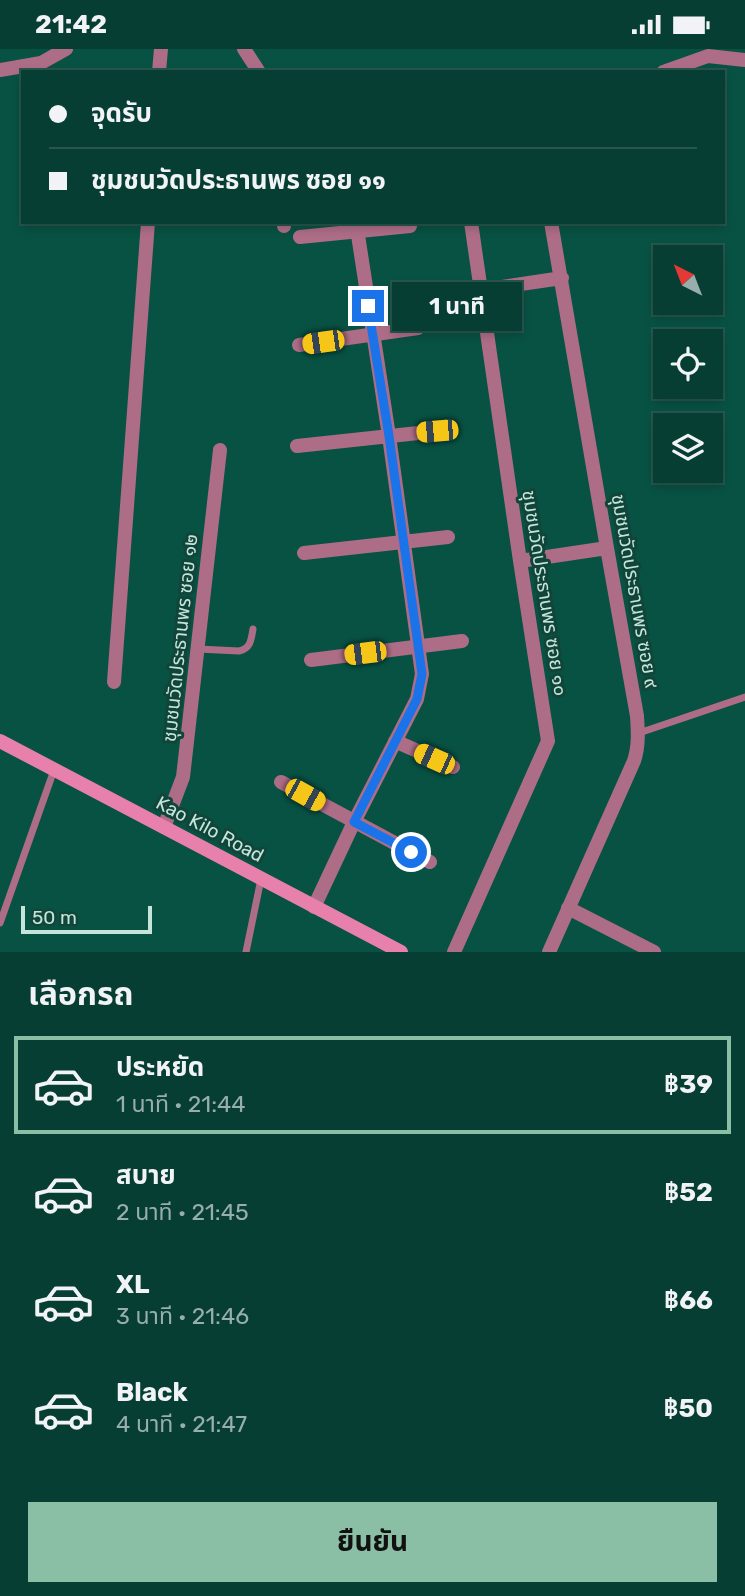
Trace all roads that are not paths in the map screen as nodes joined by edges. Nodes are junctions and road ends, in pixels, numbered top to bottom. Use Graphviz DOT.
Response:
graph roads {
  1 [pos="66,49"];
  2 [pos="161,49"];
  3 [pos="244,49"];
  4 [pos="745,60"];
  5 [pos="0,70"];
  6 [pos="159,70"];
  7 [pos="257,70"];
  8 [pos="669,70"];
  9 [pos="148,224"];
  10 [pos="471,224"];
  11 [pos="552,224"];
  12 [pos="410,226"];
  13 [pos="357,227"];
  14 [pos="300,237"];
  15 [pos="562,278"];
  16 [pos="481,290"];
  17 [pos="418,328"];
  18 [pos="373,334"];
  19 [pos="299,345"];
  20 [pos="437,431"];
  21 [pos="389,436"];
  22 [pos="298,446"];
  23 [pos="220,450"];
  24 [pos="448,537"];
  25 [pos="402,542"];
  26 [pos="607,548"];
  27 [pos="304,553"];
  28 [pos="520,561"];
  29 [pos="253,629"];
  30 [pos="462,641"];
  31 [pos="418,646"];
  32 [pos="198,649"];
  33 [pos="311,660"];
  34 [pos="114,682"];
  35 [pos="745,697"];
  36 [pos="639,733"];
  37 [pos="0,741"];
  38 [pos="395,741"];
  39 [pos="453,768"];
  40 [pos="54,769"];
  41 [pos="281,782"];
  42 [pos="354,822"];
  43 [pos="164,827"];
  44 [pos="430,862"];
  45 [pos="261,878"];
  46 [pos="314,907"];
  47 [pos="568,908"];
  48 [pos="0,923"];
  49 [pos="246,952"];
  50 [pos="401,952"];
  51 [pos="454,952"];
  52 [pos="549,952"];
  53 [pos="654,952"];
  1 -- 5 [label="street"];
  2 -- 6 [label="street"];
  3 -- 7 [label="street"];
  4 -- 8 [label="street"];
  9 -- 34 [label="street"];
  10 -- 16 [label="street, ชุมชนวัดประธานพร ซอย ๑๐"];
  11 -- 15 [label="street, ชุมชนวัดประธานพร ซอย ๙"];
  12 -- 13 [label="street"];
  13 -- 14 [label="street"];
  13 -- 18 [label="street"];
  15 -- 16 [label="street"];
  15 -- 26 [label="street, ชุมชนวัดประธานพร ซอย ๙"];
  16 -- 28 [label="street, ชุมชนวัดประธานพร ซอย ๑๐"];
  17 -- 18 [label="street"];
  18 -- 19 [label="street"];
  18 -- 21 [label="street"];
  20 -- 21 [label="street"];
  21 -- 22 [label="street"];
  21 -- 25 [label="street"];
  23 -- 32 [label="street, ชุมชนวัดประธานพร ซอย ๑๒"];
  24 -- 25 [label="street"];
  25 -- 27 [label="street"];
  25 -- 31 [label="street"];
  26 -- 28 [label="street"];
  26 -- 36 [label="street, ชุมชนวัดประธานพร ซอย ๙"];
  28 -- 51 [label="street, ชุมชนวัดประธานพร ซอย ๑๐"];
  29 -- 32 [label="lane"];
  30 -- 31 [label="street"];
  31 -- 33 [label="street"];
  31 -- 38 [label="street"];
  32 -- 43 [label="street, ชุมชนวัดประธานพร ซอย ๑๒"];
  35 -- 36 [label="lane"];
  36 -- 47 [label="street, ชุมชนวัดประธานพร ซอย ๙"];
  37 -- 40 [label="main road, Kao Kilo Road"];
  38 -- 39 [label="street"];
  38 -- 42 [label="street"];
  40 -- 43 [label="main road, Kao Kilo Road"];
  40 -- 48 [label="lane"];
  41 -- 42 [label="street"];
  42 -- 44 [label="street"];
  42 -- 46 [label="street"];
  43 -- 45 [label="main road, Kao Kilo Road"];
  45 -- 46 [label="main road, Kao Kilo Road"];
  45 -- 49 [label="lane"];
  46 -- 50 [label="main road, Kao Kilo Road"];
  47 -- 52 [label="street, ชุมชนวัดประธานพร ซอย ๙"];
  47 -- 53 [label="street"];
}
